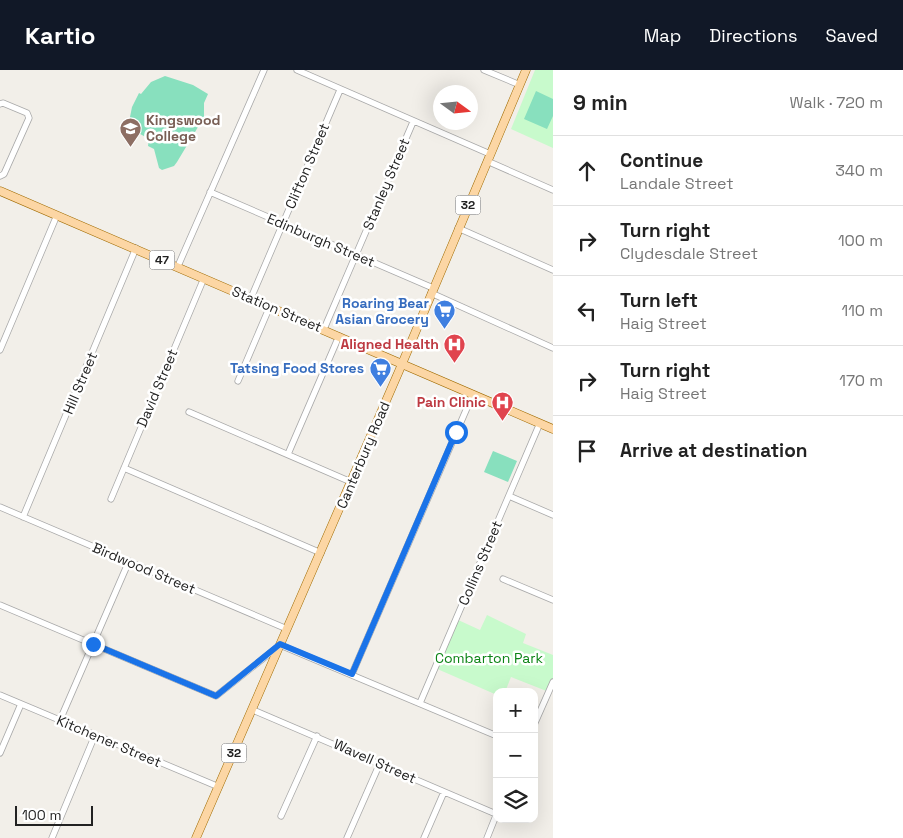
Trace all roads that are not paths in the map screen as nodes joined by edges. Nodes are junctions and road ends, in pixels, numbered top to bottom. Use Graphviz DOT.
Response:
graph roads {
  1 [pos="264,70"];
  2 [pos="297,70"];
  3 [pos="484,70"];
  4 [pos="526,70"];
  5 [pos="520,85"];
  6 [pos="340,90"];
  7 [pos="0,104"];
  8 [pos="413,122"];
  9 [pos="488,158"];
  10 [pos="0,176"];
  11 [pos="553,190"];
  12 [pos="0,191"];
  13 [pos="210,192"];
  14 [pos="57,215"];
  15 [pos="282,224"];
  16 [pos="458,228"];
  17 [pos="136,248"];
  18 [pos="356,255"];
  19 [pos="178,266"];
  20 [pos="553,270"];
  21 [pos="204,278"];
  22 [pos="432,291"];
  23 [pos="251,298"];
  24 [pos="270,306"];
  25 [pos="324,329"];
  26 [pos="339,336"];
  27 [pos="553,348"];
  28 [pos="0,350"];
  29 [pos="402,364"];
  30 [pos="238,381"];
  31 [pos="473,394"];
  32 [pos="189,412"];
  33 [pos="540,423"];
  34 [pos="553,429"];
  35 [pos="288,454"];
  36 [pos="124,468"];
  37 [pos="351,482"];
  38 [pos="509,496"];
  39 [pos="111,499"];
  40 [pos="0,507"];
  41 [pos="553,515"];
  42 [pos="23,517"];
  43 [pos="320,552"];
  44 [pos="129,561"];
  45 [pos="503,579"];
  46 [pos="553,600"];
  47 [pos="0,605"];
  48 [pos="288,629"];
  49 [pos="93,644"];
  50 [pos="280,644"];
  51 [pos="352,674"];
  52 [pos="553,682"];
  53 [pos="0,695"];
  54 [pos="420,703"];
  55 [pos="21,704"];
  56 [pos="253,710"];
  57 [pos="538,716"];
  58 [pos="60,720"];
  59 [pos="95,734"];
  60 [pos="493,734"];
  61 [pos="317,736"];
  62 [pos="0,753"];
  63 [pos="380,763"];
  64 [pos="219,787"];
  65 [pos="444,792"];
  66 [pos="493,811"];
  67 [pos="281,816"];
  68 [pos="493,823"];
  69 [pos="52,838"];
  70 [pos="196,838"];
  71 [pos="347,838"];
  72 [pos="424,838"];
  73 [pos="487,838"];
  1 -- 13 [label="street"];
  2 -- 6 [label="street"];
  3 -- 5 [label="street"];
  4 -- 5 [label="main road, Canterbury Road / 32"];
  5 -- 9 [label="main road, Canterbury Road / 32"];
  6 -- 8 [label="street"];
  6 -- 15 [label="street, Clifton Street"];
  7 -- 10 [label="street"];
  8 -- 9 [label="street"];
  8 -- 18 [label="street, Stanley Street"];
  9 -- 11 [label="street"];
  9 -- 16 [label="main road, Canterbury Road / 32"];
  12 -- 14 [label="main road, Station Street / 47"];
  13 -- 15 [label="street, Edinburgh Street"];
  13 -- 19 [label="street"];
  14 -- 17 [label="main road, Station Street / 47"];
  14 -- 28 [label="street"];
  15 -- 18 [label="street, Edinburgh Street"];
  15 -- 23 [label="street, Clifton Street"];
  16 -- 20 [label="street"];
  16 -- 22 [label="main road, Canterbury Road / 32"];
  17 -- 19 [label="main road, Station Street / 47"];
  17 -- 42 [label="street, Hill Street"];
  18 -- 22 [label="street, Edinburgh Street"];
  18 -- 25 [label="street, Stanley Street"];
  19 -- 21 [label="main road, Station Street / 47"];
  21 -- 23 [label="main road, Station Street / 47"];
  21 -- 36 [label="street, David Street"];
  22 -- 27 [label="street, Edinburgh Street"];
  22 -- 29 [label="main road, Canterbury Road / 32"];
  23 -- 24 [label="main road, Station Street / 47"];
  24 -- 25 [label="main road, Station Street / 47"];
  24 -- 30 [label="street"];
  25 -- 26 [label="main road, Station Street / 47"];
  26 -- 29 [label="main road, Station Street / 47"];
  26 -- 35 [label="street"];
  29 -- 31 [label="main road, Station Street / 47"];
  29 -- 37 [label="main road, Canterbury Road / 32"];
  31 -- 33 [label="main road, Station Street / 47"];
  31 -- 51 [label="street"];
  32 -- 35 [label="street"];
  33 -- 34 [label="main road, Station Street / 47"];
  33 -- 38 [label="street, Collins Street"];
  35 -- 37 [label="street"];
  36 -- 39 [label="street, David Street"];
  36 -- 43 [label="street"];
  37 -- 43 [label="main road, Canterbury Road / 32"];
  38 -- 41 [label="street"];
  38 -- 54 [label="street, Collins Street"];
  40 -- 42 [label="street, Birdwood Street"];
  42 -- 44 [label="street, Birdwood Street"];
  43 -- 48 [label="main road, Canterbury Road / 32"];
  44 -- 48 [label="street, Birdwood Street"];
  44 -- 49 [label="street"];
  45 -- 46 [label="street"];
  47 -- 49 [label="street"];
  48 -- 50 [label="main road, Canterbury Road / 32"];
  49 -- 50 [label="street"];
  49 -- 58 [label="street"];
  50 -- 51 [label="street"];
  50 -- 56 [label="main road, Canterbury Road / 32"];
  51 -- 54 [label="street"];
  52 -- 57 [label="street"];
  53 -- 55 [label="street, Kitchener Street"];
  54 -- 60 [label="street"];
  55 -- 58 [label="street, Kitchener Street"];
  55 -- 62 [label="street"];
  56 -- 61 [label="street, Wavell Street"];
  56 -- 64 [label="main road, Canterbury Road / 32"];
  58 -- 59 [label="street, Kitchener Street"];
  59 -- 64 [label="street, Kitchener Street"];
  59 -- 69 [label="street"];
  61 -- 63 [label="street, Wavell Street"];
  61 -- 67 [label="street"];
  63 -- 65 [label="street, Wavell Street"];
  63 -- 71 [label="street"];
  64 -- 70 [label="main road, Canterbury Road / 32"];
  65 -- 66 [label="street, Wavell Street"];
  65 -- 72 [label="street"];
  68 -- 73 [label="street"];
}
